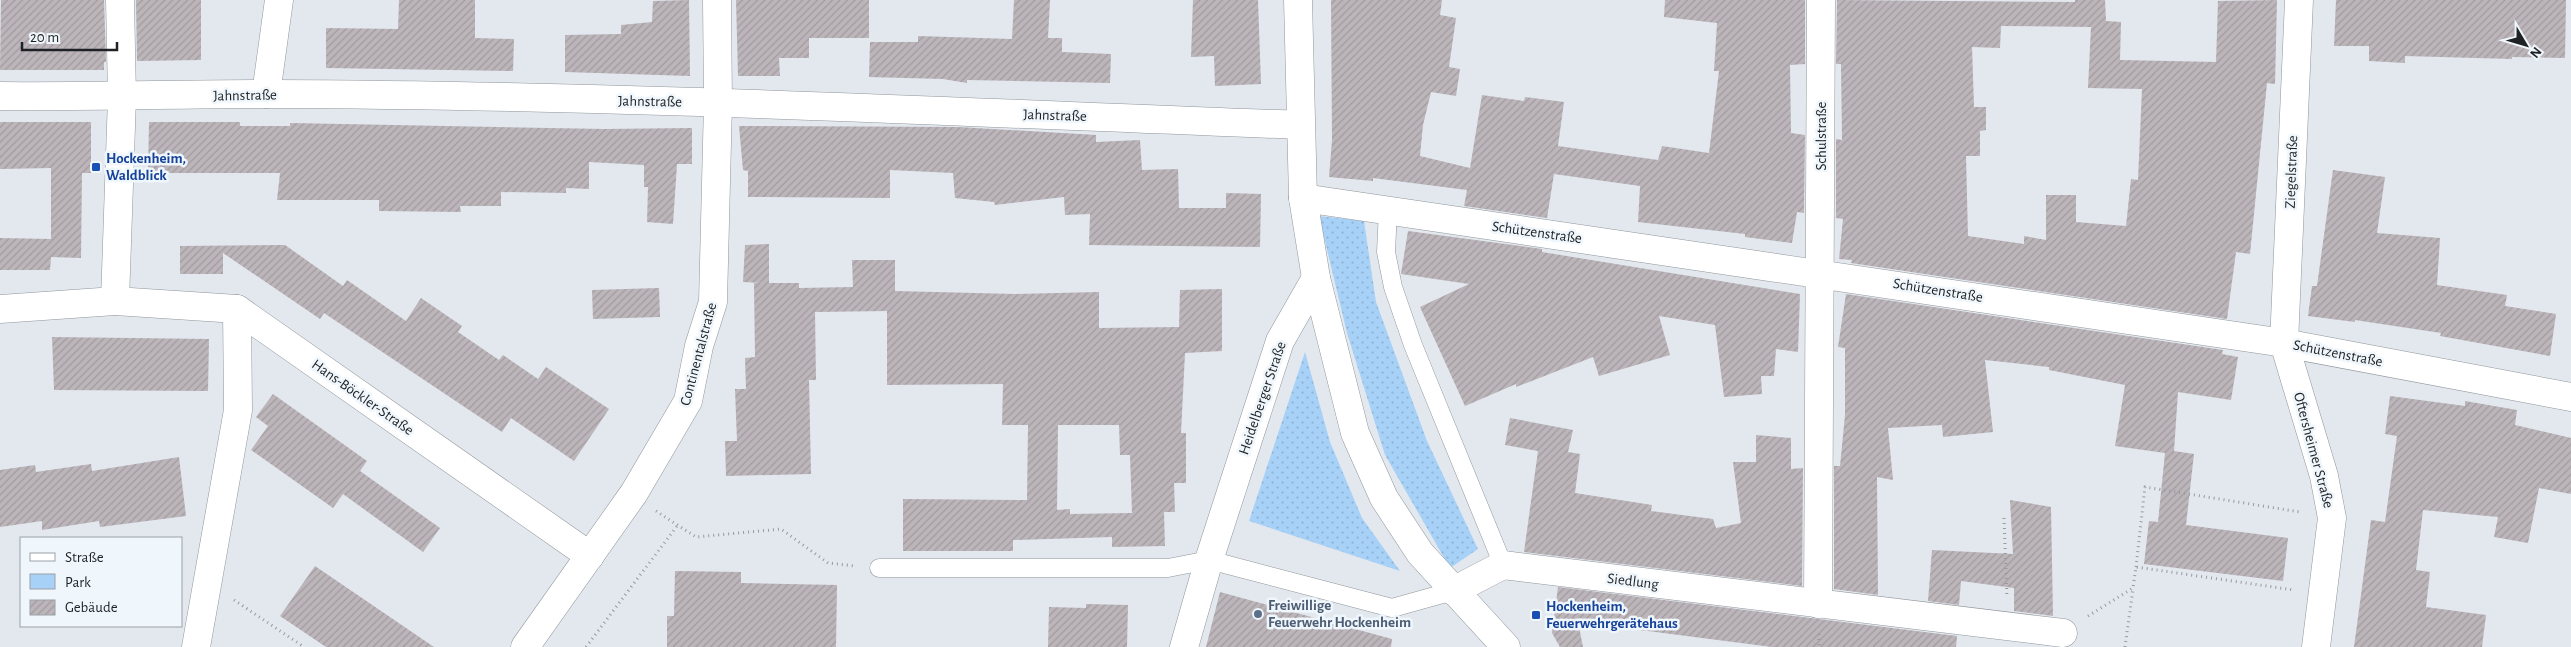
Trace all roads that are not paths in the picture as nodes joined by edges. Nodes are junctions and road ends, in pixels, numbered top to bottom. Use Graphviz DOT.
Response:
graph roads {
  1 [pos="120,0"];
  2 [pos="280,0"];
  3 [pos="717,0"];
  4 [pos="1298,0"];
  5 [pos="1821,0"];
  6 [pos="2299,0"];
  7 [pos="266,94"];
  8 [pos="0,96"];
  9 [pos="122,97"];
  10 [pos="718,103"];
  11 [pos="1300,125"];
  12 [pos="1303,198"];
  13 [pos="1388,210"];
  14 [pos="1821,273"];
  15 [pos="1316,278"];
  16 [pos="115,301"];
  17 [pos="0,309"];
  18 [pos="237,309"];
  19 [pos="2284,343"];
  20 [pos="2571,397"];
  21 [pos="590,556"];
  22 [pos="1209,560"];
  23 [pos="1503,566"];
  24 [pos="879,568"];
  25 [pos="1453,591"];
  26 [pos="1818,604"];
  27 [pos="2063,633"];
  28 [pos="196,647"];
  29 [pos="525,647"];
  30 [pos="1184,647"];
  31 [pos="1506,647"];
  32 [pos="2316,647"];
  1 -- 9 [label="street"];
  2 -- 7 [label="street"];
  3 -- 10 [label="street, Continentalstraße"];
  4 -- 11 [label="street"];
  5 -- 14 [label="street, Schulstraße"];
  6 -- 19 [label="street, Ziegelstraße"];
  7 -- 9 [label="street, Jahnstraße"];
  7 -- 10 [label="street, Jahnstraße"];
  8 -- 9 [label="street, Jahnstraße"];
  9 -- 16 [label="street"];
  10 -- 11 [label="street, Jahnstraße"];
  10 -- 21 [label="street, Continentalstraße"];
  11 -- 12 [label="street"];
  12 -- 13 [label="street, Schützenstraße"];
  12 -- 15 [label="street"];
  13 -- 14 [label="street, Schützenstraße"];
  13 -- 23 [label="lane"];
  14 -- 19 [label="street, Schützenstraße"];
  14 -- 26 [label="street"];
  15 -- 22 [label="street, Heidelberger Straße"];
  15 -- 25 [label="street"];
  16 -- 17 [label="street"];
  16 -- 18 [label="street"];
  18 -- 21 [label="street, Hans-Böckler-Straße"];
  18 -- 28 [label="street"];
  19 -- 20 [label="street, Schützenstraße"];
  19 -- 32 [label="street, Oftersheimer Straße"];
  21 -- 29 [label="street, Continentalstraße"];
  22 -- 24 [label="lane"];
  22 -- 25 [label="lane"];
  22 -- 30 [label="street, Heidelberger Straße"];
  23 -- 25 [label="street"];
  23 -- 26 [label="street, Siedlung"];
  25 -- 31 [label="street"];
  26 -- 27 [label="street, Siedlung"];
}
